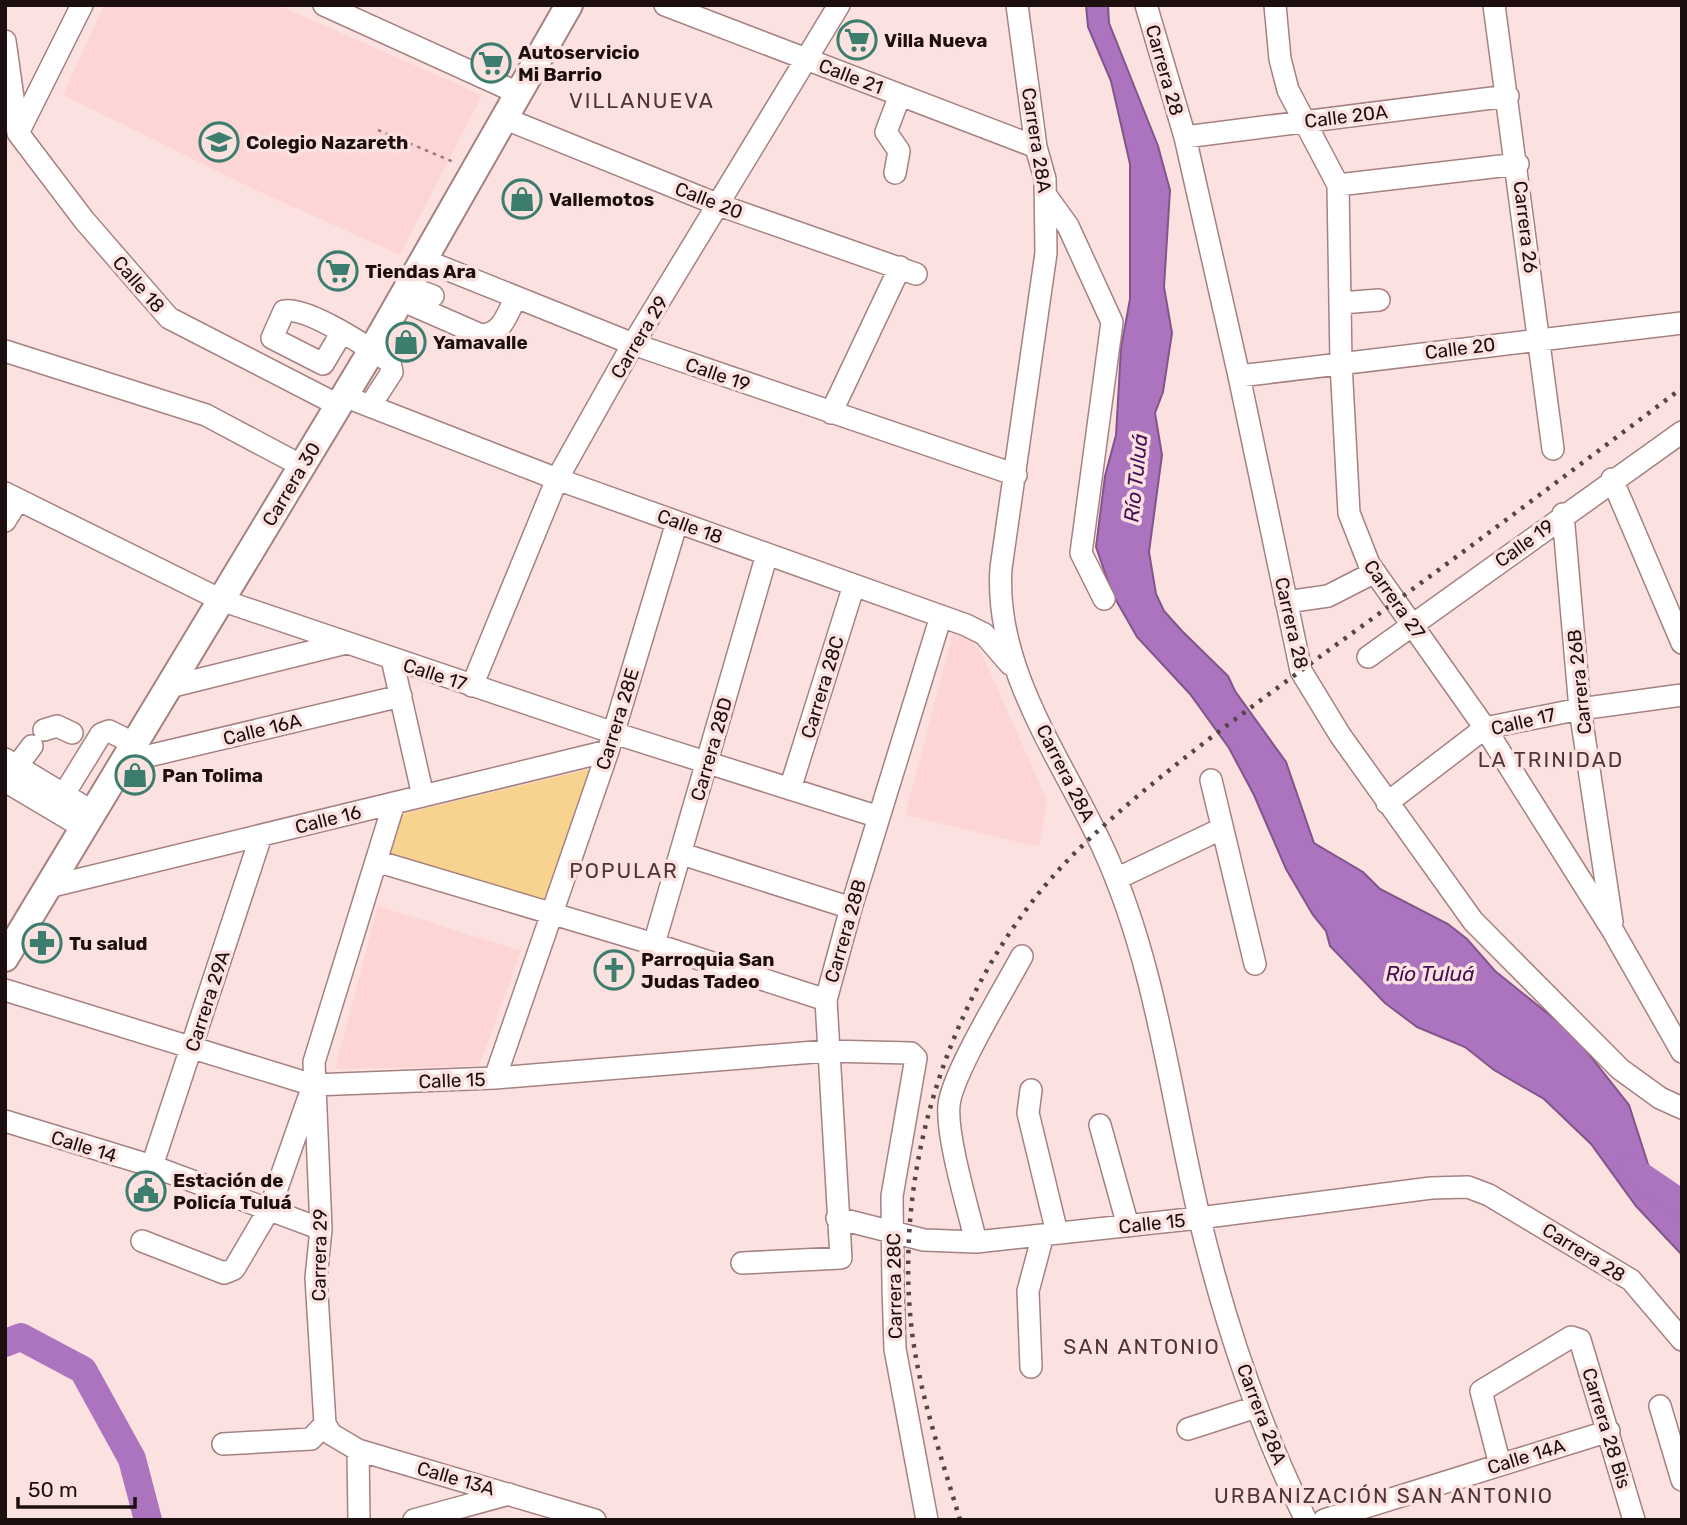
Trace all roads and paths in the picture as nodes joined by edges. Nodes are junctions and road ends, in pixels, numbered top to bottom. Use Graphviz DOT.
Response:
graph roads {
  1 [pos="82,5"];
  2 [pos="324,5"];
  3 [pos="569,5"];
  4 [pos="665,5"];
  5 [pos="839,5"];
  6 [pos="1017,5"];
  7 [pos="1146,5"];
  8 [pos="1275,5"];
  9 [pos="1494,5"];
  10 [pos="5,41"];
  11 [pos="806,58"];
  12 [pos="520,94"];
  13 [pos="900,95"];
  14 [pos="1508,96"];
  15 [pos="506,119"];
  16 [pos="1307,120"];
  17 [pos="12,129"];
  18 [pos="379,130"];
  19 [pos="1185,137"];
  20 [pos="1036,147"];
  21 [pos="1518,164"];
  22 [pos="475,172"];
  23 [pos="895,173"];
  24 [pos="1338,185"];
  25 [pos="1047,197"];
  26 [pos="719,205"];
  27 [pos="424,260"];
  28 [pos="449,270"];
  29 [pos="404,293"];
  30 [pos="516,297"];
  31 [pos="1379,300"];
  32 [pos="1341,303"];
  33 [pos="1682,323"];
  34 [pos="342,332"];
  35 [pos="1540,338"];
  36 [pos="633,344"];
  37 [pos="372,350"];
  38 [pos="5,351"];
  39 [pos="1341,363"];
  40 [pos="1239,376"];
  41 [pos="341,400"];
  42 [pos="370,406"];
  43 [pos="831,413"];
  44 [pos="1682,432"];
  45 [pos="1553,449"];
  46 [pos="302,466"];
  47 [pos="1016,475"];
  48 [pos="557,479"];
  49 [pos="1612,479"];
  50 [pos="12,496"];
  51 [pos="1563,514"];
  52 [pos="5,521"];
  53 [pos="677,522"];
  54 [pos="767,554"];
  55 [pos="1375,572"];
  56 [pos="854,585"];
  57 [pos="1104,599"];
  58 [pos="221,600"];
  59 [pos="1286,602"];
  60 [pos="1001,606"];
  61 [pos="941,616"];
  62 [pos="966,625"];
  63 [pos="1413,625"];
  64 [pos="346,643"];
  65 [pos="1682,643"];
  66 [pos="1368,657"];
  67 [pos="392,659"];
  68 [pos="1019,678"];
  69 [pos="472,686"];
  70 [pos="169,687"];
  71 [pos="1682,695"];
  72 [pos="401,696"];
  73 [pos="1580,709"];
  74 [pos="1485,728"];
  75 [pos="85,740"];
  76 [pos="611,742"];
  77 [pos="129,753"];
  78 [pos="707,763"];
  79 [pos="9,769"];
  80 [pos="1211,780"];
  81 [pos="790,789"];
  82 [pos="64,794"];
  83 [pos="423,796"];
  84 [pos="394,803"];
  85 [pos="1387,803"];
  86 [pos="879,817"];
  87 [pos="88,820"];
  88 [pos="1221,829"];
  89 [pos="261,836"];
  90 [pos="681,854"];
  91 [pos="376,861"];
  92 [pos="1116,879"];
  93 [pos="48,887"];
  94 [pos="851,908"];
  95 [pos="551,913"];
  96 [pos="1613,932"];
  97 [pos="654,944"];
  98 [pos="1022,956"];
  99 [pos="5,958"];
  100 [pos="1255,964"];
  101 [pos="5,990"];
  102 [pos="826,1000"];
  103 [pos="191,1048"];
  104 [pos="827,1051"];
  105 [pos="1682,1052"];
  106 [pos="911,1053"];
  107 [pos="495,1078"];
  108 [pos="313,1085"];
  109 [pos="1031,1090"];
  110 [pos="1682,1108"];
  111 [pos="5,1121"];
  112 [pos="1101,1125"];
  113 [pos="152,1167"];
  114 [pos="1468,1187"];
  115 [pos="270,1208"];
  116 [pos="837,1218"];
  117 [pos="1199,1218"];
  118 [pos="1128,1226"];
  119 [pos="321,1229"];
  120 [pos="892,1234"];
  121 [pos="1050,1234"];
  122 [pos="142,1241"];
  123 [pos="976,1242"];
  124 [pos="742,1263"];
  125 [pos="1682,1340"];
  126 [pos="1031,1367"];
  127 [pos="1256,1406"];
  128 [pos="1660,1406"];
  129 [pos="325,1424"];
  130 [pos="1188,1429"];
  131 [pos="1609,1431"];
  132 [pos="223,1444"];
  133 [pos="358,1450"];
  134 [pos="1500,1465"];
  135 [pos="1682,1480"];
  136 [pos="511,1493"];
  137 [pos="549,1512"];
  138 [pos="1633,1519"];
  139 [pos="359,1520"];
  140 [pos="414,1520"];
  141 [pos="595,1520"];
  142 [pos="927,1520"];
  143 [pos="1306,1520"];
  144 [pos="1324,1520"];
  1 -- 17 [label="street"];
  2 -- 12 [label="street"];
  3 -- 12 [label="main road, Carrera 30"];
  4 -- 11 [label="street, Calle 21"];
  5 -- 11 [label="street, Carrera 29"];
  6 -- 20 [label="street, Carrera 28A"];
  7 -- 19 [label="street, Carrera 28"];
  8 -- 16 [label="street, Carrera 27"];
  9 -- 14 [label="street, Carrera 26"];
  10 -- 17 [label="street"];
  11 -- 13 [label="street, Calle 21"];
  11 -- 26 [label="street, Carrera 29"];
  12 -- 15 [label="main road, Carrera 30"];
  13 -- 20 [label="street, Calle 21"];
  13 -- 23 [label="street"];
  14 -- 16 [label="street, Calle 20A"];
  14 -- 21 [label="street, Carrera 26"];
  15 -- 22 [label="main road, Carrera 30"];
  15 -- 26 [label="street, Calle 20"];
  16 -- 19 [label="street, Calle 20A"];
  16 -- 24 [label="street, Carrera 27"];
  17 -- 41 [label="street, Calle 18"];
  18 -- 22 [label="path"];
  19 -- 40 [label="street, Carrera 28"];
  20 -- 25 [label="street, Carrera 28A"];
  21 -- 24 [label="street"];
  21 -- 35 [label="street, Carrera 26"];
  22 -- 27 [label="main road, Carrera 30"];
  24 -- 32 [label="street, Carrera 27"];
  25 -- 47 [label="street, Carrera 28A"];
  25 -- 57 [label="street"];
  26 -- 36 [label="street, Carrera 29"];
  26 -- 43 [label="street, Calle 20"];
  27 -- 28 [label="street, Calle 19"];
  27 -- 29 [label="main road, Carrera 30"];
  28 -- 29 [label="street"];
  28 -- 30 [label="street, Calle 19"];
  29 -- 30 [label="street"];
  29 -- 37 [label="main road, Carrera 30"];
  30 -- 36 [label="street, Calle 19"];
  31 -- 32 [label="street"];
  32 -- 39 [label="street, Carrera 27"];
  33 -- 35 [label="street, Calle 20"];
  34 -- 37 [label="street"];
  35 -- 39 [label="street, Calle 20"];
  35 -- 45 [label="street, Carrera 26"];
  36 -- 43 [label="street, Calle 19"];
  36 -- 48 [label="street, Carrera 29"];
  37 -- 41 [label="main road, Carrera 30"];
  37 -- 42 [label="street"];
  38 -- 46 [label="street"];
  39 -- 40 [label="street, Calle 20"];
  39 -- 55 [label="street, Carrera 27"];
  40 -- 59 [label="street, Carrera 28"];
  41 -- 42 [label="street, Calle 18"];
  41 -- 46 [label="main road, Carrera 30"];
  42 -- 48 [label="street, Calle 18"];
  43 -- 47 [label="street, Calle 19"];
  44 -- 49 [label="street, Calle 19"];
  46 -- 58 [label="main road, Carrera 30"];
  47 -- 60 [label="street, Carrera 28A"];
  48 -- 53 [label="street, Calle 18"];
  48 -- 69 [label="street, Carrera 29"];
  49 -- 51 [label="street, Calle 19"];
  49 -- 65 [label="street"];
  50 -- 52 [label="street"];
  50 -- 58 [label="street, Calle 17"];
  51 -- 63 [label="street, Calle 19"];
  51 -- 73 [label="street, Carrera 26B"];
  53 -- 54 [label="street, Calle 18"];
  53 -- 76 [label="street, Carrera 28E"];
  54 -- 56 [label="street, Calle 18"];
  54 -- 78 [label="street, Carrera 28D"];
  55 -- 59 [label="street"];
  55 -- 63 [label="street, Carrera 27"];
  56 -- 61 [label="street, Calle 18"];
  56 -- 81 [label="street, Carrera 28C"];
  58 -- 64 [label="street, Calle 17"];
  58 -- 70 [label="main road, Carrera 30"];
  59 -- 85 [label="street, Carrera 28"];
  60 -- 62 [label="street"];
  60 -- 68 [label="street, Carrera 28A"];
  61 -- 62 [label="street, Calle 18"];
  61 -- 86 [label="street, Carrera 28B"];
  62 -- 68 [label="street, Calle 18"];
  63 -- 66 [label="street, Calle 19"];
  63 -- 74 [label="street, Carrera 27"];
  64 -- 67 [label="street, Calle 17"];
  64 -- 70 [label="street"];
  67 -- 69 [label="street, Calle 17"];
  67 -- 72 [label="street"];
  68 -- 92 [label="street, Carrera 28A"];
  69 -- 76 [label="street, Calle 17"];
  70 -- 77 [label="main road, Carrera 30"];
  71 -- 73 [label="street, Calle 17"];
  72 -- 77 [label="street, Calle 16A"];
  72 -- 83 [label="street"];
  73 -- 74 [label="street, Calle 17"];
  73 -- 96 [label="street, Carrera 26B"];
  74 -- 85 [label="street, Calle 17"];
  74 -- 96 [label="street, Carrera 27"];
  75 -- 77 [label="street"];
  75 -- 79 [label="street"];
  75 -- 82 [label="street"];
  76 -- 78 [label="street, Calle 17"];
  76 -- 83 [label="street, Calle 16"];
  76 -- 95 [label="street, Carrera 28E"];
  77 -- 87 [label="main road, Carrera 30"];
  78 -- 81 [label="street, Calle 17"];
  78 -- 90 [label="street, Carrera 28D"];
  79 -- 82 [label="street"];
  79 -- 87 [label="street"];
  80 -- 88 [label="street"];
  81 -- 86 [label="street, Calle 17"];
  82 -- 87 [label="street"];
  83 -- 84 [label="street, Calle 16"];
  84 -- 89 [label="street, Calle 16"];
  84 -- 91 [label="street, Carrera 29"];
  85 -- 110 [label="street, Carrera 28"];
  86 -- 94 [label="street, Carrera 28B"];
  87 -- 93 [label="main road, Carrera 30"];
  88 -- 92 [label="street"];
  88 -- 100 [label="street"];
  89 -- 93 [label="street, Calle 16"];
  89 -- 103 [label="street, Carrera 29A"];
  90 -- 94 [label="street"];
  90 -- 97 [label="street, Carrera 28D"];
  91 -- 95 [label="street"];
  91 -- 108 [label="street, Carrera 29"];
  92 -- 117 [label="street, Carrera 28A"];
  93 -- 99 [label="main road, Carrera 30"];
  94 -- 102 [label="street, Carrera 28B"];
  95 -- 97 [label="street"];
  95 -- 107 [label="street, Carrera 28E"];
  96 -- 105 [label="street, Carrera 27"];
  97 -- 102 [label="street"];
  98 -- 123 [label="street"];
  101 -- 103 [label="street, Calle 15"];
  102 -- 104 [label="street, Carrera 28B"];
  103 -- 108 [label="street, Calle 15"];
  103 -- 113 [label="street, Carrera 29A"];
  104 -- 106 [label="street, Calle 15"];
  104 -- 107 [label="street, Calle 15"];
  104 -- 116 [label="street, Carrera 28B"];
  106 -- 120 [label="street, Carrera 28C"];
  107 -- 108 [label="street, Calle 15"];
  108 -- 115 [label="street, Carrera 29"];
  108 -- 119 [label="street, Carrera 29"];
  109 -- 121 [label="street"];
  111 -- 113 [label="street, Calle 14"];
  112 -- 118 [label="street"];
  113 -- 115 [label="street, Calle 14"];
  114 -- 117 [label="street, Calle 15"];
  114 -- 125 [label="street, Carrera 28"];
  115 -- 119 [label="street, Calle 14"];
  115 -- 122 [label="street, Carrera 29"];
  116 -- 120 [label="street, Calle 15"];
  116 -- 124 [label="street, Carrera 28B"];
  117 -- 118 [label="street, Calle 15"];
  117 -- 127 [label="street, Carrera 28A"];
  118 -- 121 [label="street, Calle 15"];
  119 -- 129 [label="street, Carrera 29"];
  120 -- 123 [label="street, Calle 15"];
  120 -- 142 [label="street, Carrera 28C"];
  121 -- 123 [label="street, Calle 15"];
  121 -- 126 [label="street"];
  127 -- 130 [label="street"];
  127 -- 143 [label="street, Carrera 28A"];
  128 -- 135 [label="street"];
  129 -- 132 [label="street"];
  129 -- 133 [label="street, Calle 13A"];
  131 -- 134 [label="street, Calle 14A"];
  131 -- 134 [label="street, Carrera 28 Bis"];
  131 -- 138 [label="street, Carrera 28 Bis"];
  133 -- 136 [label="street, Calle 13A"];
  133 -- 139 [label="street"];
  134 -- 144 [label="street, Calle 14A"];
  136 -- 137 [label="street, Calle 13A"];
  136 -- 140 [label="street"];
  137 -- 141 [label="street, Calle 13A"];
}
